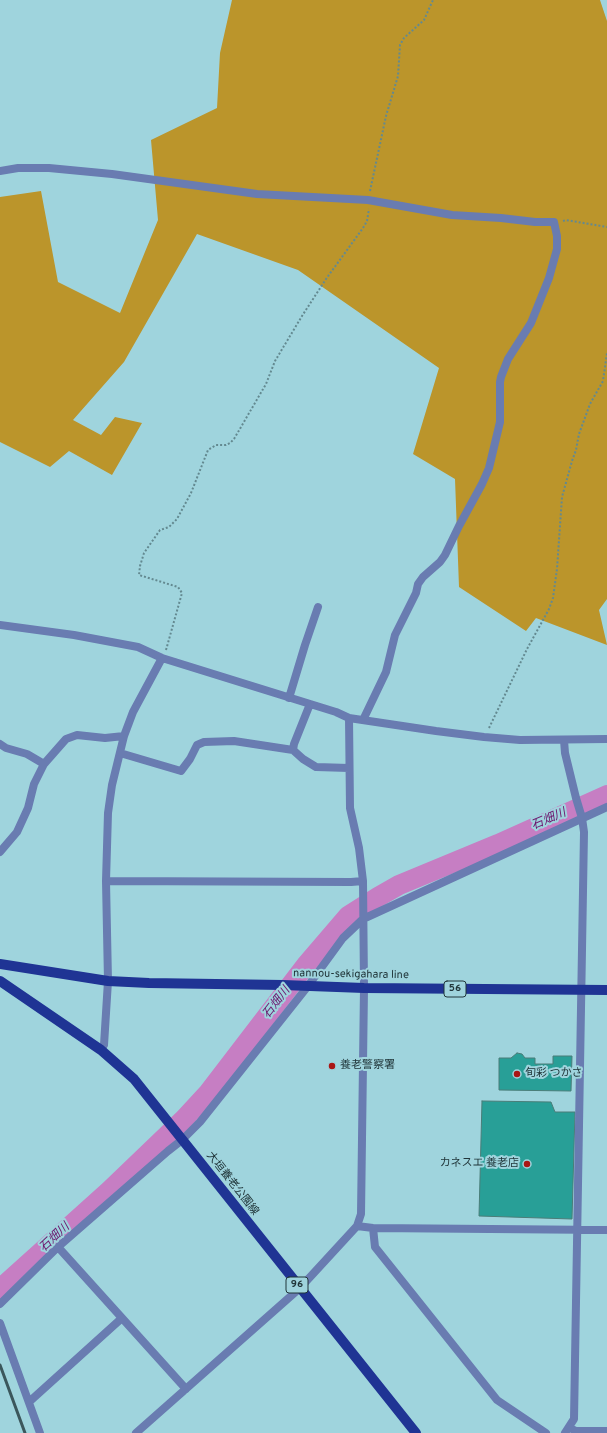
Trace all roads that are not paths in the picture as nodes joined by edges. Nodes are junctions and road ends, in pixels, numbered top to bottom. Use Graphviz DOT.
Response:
graph roads {
  1 [pos="0,171"];
  2 [pos="318,607"];
  3 [pos="0,624"];
  4 [pos="163,658"];
  5 [pos="289,698"];
  6 [pos="310,704"];
  7 [pos="349,718"];
  8 [pos="363,720"];
  9 [pos="124,736"];
  10 [pos="607,739"];
  11 [pos="564,740"];
  12 [pos="0,744"];
  13 [pos="294,750"];
  14 [pos="120,753"];
  15 [pos="44,764"];
  16 [pos="349,768"];
  17 [pos="607,807"];
  18 [pos="581,815"];
  19 [pos="0,852"];
  20 [pos="106,881"];
  21 [pos="363,881"];
  22 [pos="363,916"];
  23 [pos="0,964"];
  24 [pos="0,981"];
  25 [pos="108,981"];
  26 [pos="306,986"];
  27 [pos="364,988"];
  28 [pos="581,989"];
  29 [pos="607,990"];
  30 [pos="101,1050"];
  31 [pos="181,1138"];
  32 [pos="357,1226"];
  33 [pos="373,1228"];
  34 [pos="578,1229"];
  35 [pos="607,1230"];
  36 [pos="58,1248"];
  37 [pos="300,1288"];
  38 [pos="0,1304"];
  39 [pos="122,1318"];
  40 [pos="0,1323"];
  41 [pos="186,1389"];
  42 [pos="29,1402"];
  43 [pos="567,1430"];
  44 [pos="607,1431"];
  45 [pos="413,1432"];
  46 [pos="40,1433"];
  47 [pos="136,1433"];
  48 [pos="546,1433"];
  1 -- 8 [label="street"];
  2 -- 5 [label="street"];
  3 -- 4 [label="street"];
  4 -- 5 [label="street"];
  4 -- 9 [label="street"];
  5 -- 6 [label="street"];
  6 -- 7 [label="street"];
  6 -- 13 [label="street"];
  7 -- 8 [label="street"];
  7 -- 16 [label="street"];
  8 -- 11 [label="street"];
  9 -- 14 [label="street"];
  9 -- 15 [label="street"];
  10 -- 11 [label="street"];
  11 -- 18 [label="street"];
  12 -- 15 [label="street"];
  13 -- 14 [label="street"];
  13 -- 16 [label="street"];
  14 -- 20 [label="street"];
  15 -- 19 [label="street"];
  16 -- 21 [label="street"];
  17 -- 18 [label="street"];
  18 -- 22 [label="street"];
  18 -- 28 [label="street"];
  20 -- 21 [label="street"];
  20 -- 25 [label="street"];
  21 -- 22 [label="street"];
  22 -- 26 [label="street"];
  22 -- 27 [label="street"];
  23 -- 25 [label="main road, nannou-sekigahara line / 56"];
  24 -- 30 [label="main road, 大垣養老公園線 / 96"];
  25 -- 26 [label="main road, nannou-sekigahara line / 56"];
  25 -- 30 [label="street"];
  26 -- 27 [label="main road, nannou-sekigahara line / 56"];
  26 -- 31 [label="street"];
  27 -- 28 [label="main road, nannou-sekigahara line / 56"];
  27 -- 32 [label="street"];
  28 -- 29 [label="main road, nannou-sekigahara line / 56"];
  28 -- 34 [label="street"];
  30 -- 31 [label="main road, 大垣養老公園線 / 96"];
  31 -- 36 [label="street"];
  31 -- 37 [label="main road, 大垣養老公園線 / 96"];
  32 -- 33 [label="street"];
  32 -- 37 [label="street"];
  33 -- 34 [label="street"];
  33 -- 48 [label="street"];
  34 -- 35 [label="street"];
  34 -- 43 [label="street"];
  36 -- 38 [label="street"];
  36 -- 39 [label="street"];
  37 -- 41 [label="street"];
  37 -- 45 [label="main road, 大垣養老公園線 / 96"];
  39 -- 41 [label="street"];
  39 -- 42 [label="street"];
  40 -- 42 [label="street"];
  41 -- 47 [label="street"];
  42 -- 46 [label="street"];
  43 -- 44 [label="street"];
}
